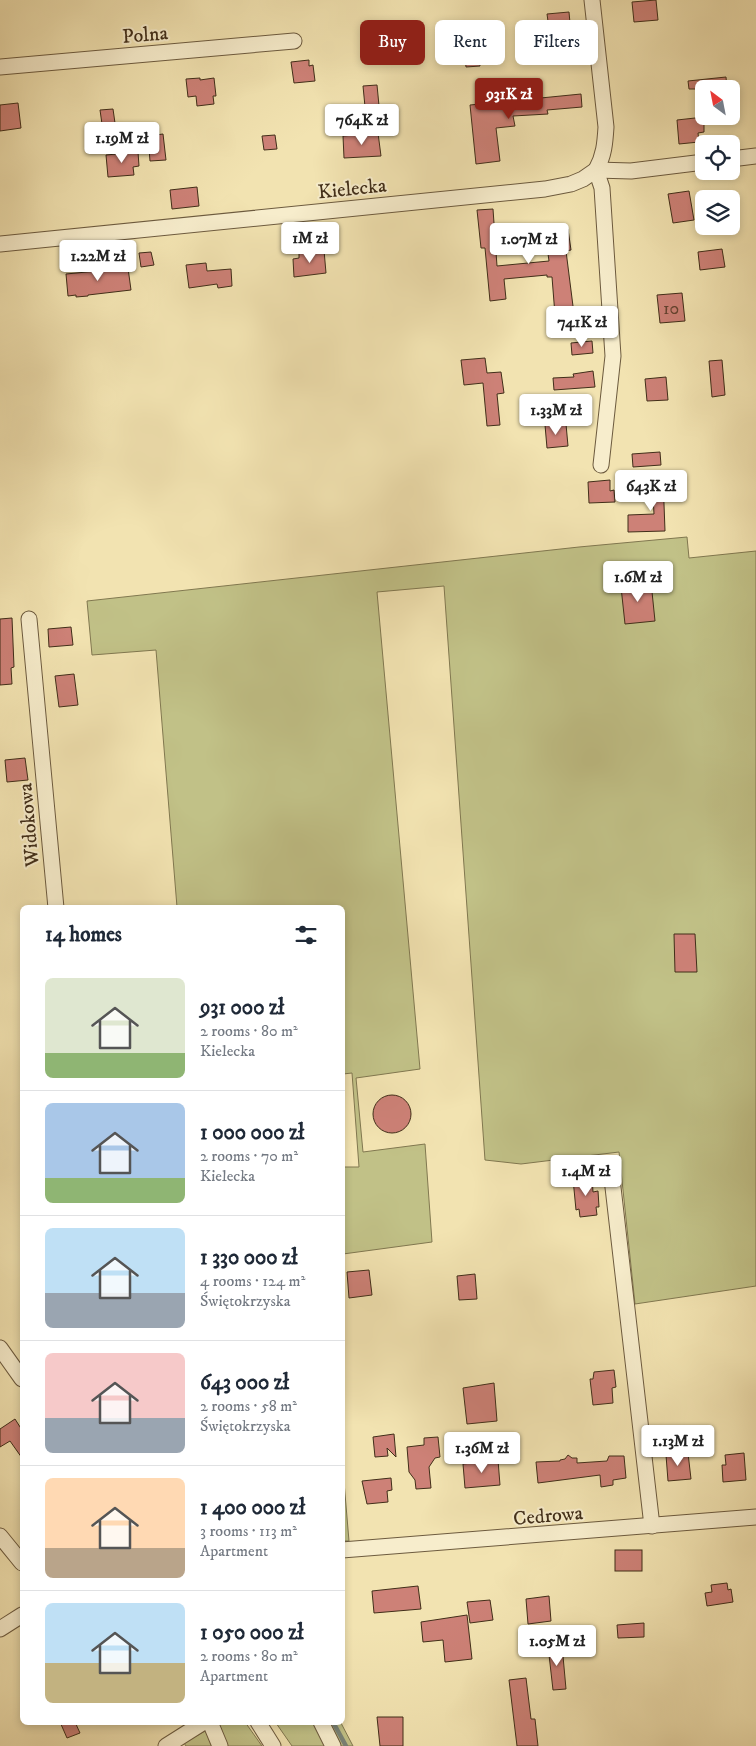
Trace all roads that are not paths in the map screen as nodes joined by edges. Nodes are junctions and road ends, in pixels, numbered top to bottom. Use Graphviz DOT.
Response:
graph roads {
  1 [pos="592,0"];
  2 [pos="294,41"];
  3 [pos="0,67"];
  4 [pos="756,156"];
  5 [pos="740,158"];
  6 [pos="695,163"];
  7 [pos="596,170"];
  8 [pos="0,244"];
  9 [pos="601,465"];
  10 [pos="30,618"];
  11 [pos="56,905"];
  12 [pos="611,1170"];
  13 [pos="0,1348"];
  14 [pos="20,1376"];
  15 [pos="756,1517"];
  16 [pos="652,1526"];
  17 [pos="0,1536"];
  18 [pos="345,1550"];
  19 [pos="20,1561"];
  20 [pos="20,1616"];
  21 [pos="0,1629"];
  22 [pos="199,1725"];
  23 [pos="211,1725"];
  24 [pos="260,1725"];
  25 [pos="323,1725"];
  26 [pos="166,1746"];
  27 [pos="220,1746"];
  28 [pos="273,1746"];
  29 [pos="333,1746"];
  1 -- 7 [label="street"];
  2 -- 3 [label="street, Polna"];
  4 -- 5 [label="street"];
  6 -- 7 [label="street"];
  7 -- 8 [label="street, Kielecka"];
  7 -- 9 [label="street"];
  10 -- 11 [label="street, Widokowa"];
  12 -- 16 [label="street"];
  13 -- 14 [label="street"];
  15 -- 16 [label="street, Cedrowa"];
  16 -- 18 [label="street, Cedrowa"];
  17 -- 19 [label="street"];
  20 -- 21 [label="street"];
  22 -- 26 [label="street"];
  23 -- 27 [label="street"];
  24 -- 28 [label="street"];
  25 -- 29 [label="street"];
}
